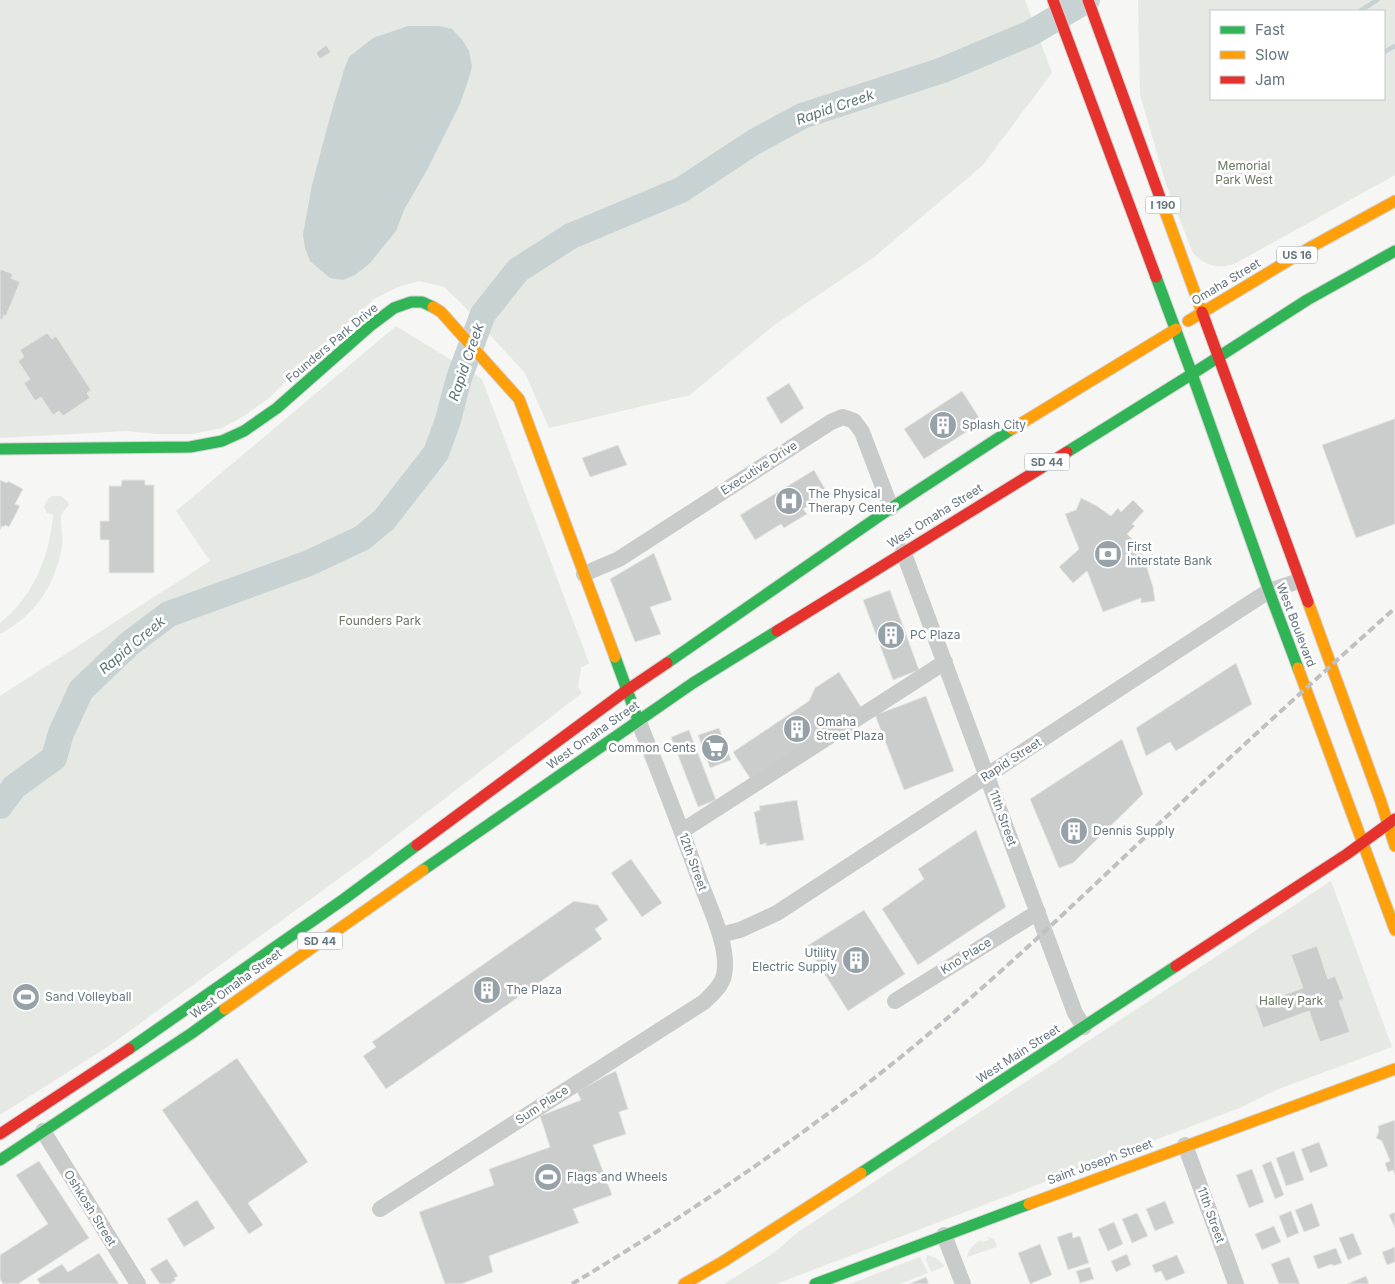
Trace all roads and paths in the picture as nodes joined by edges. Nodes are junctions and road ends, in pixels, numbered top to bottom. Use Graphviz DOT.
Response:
graph roads {
  1 [pos="1053,0"];
  2 [pos="1088,0"];
  3 [pos="1395,201"];
  4 [pos="1395,251"];
  5 [pos="1202,312"];
  6 [pos="1176,329"];
  7 [pos="1218,357"];
  8 [pos="1192,374"];
  9 [pos="0,448"];
  10 [pos="891,508"];
  11 [pos="903,551"];
  12 [pos="584,574"];
  13 [pos="1299,581"];
  14 [pos="1269,591"];
  15 [pos="945,662"];
  16 [pos="627,690"];
  17 [pos="638,720"];
  18 [pos="1365,759"];
  19 [pos="987,776"];
  20 [pos="1386,778"];
  21 [pos="1391,822"];
  22 [pos="682,831"];
  23 [pos="1364,842"];
  24 [pos="1395,846"];
  25 [pos="1038,912"];
  26 [pos="1395,930"];
  27 [pos="720,934"];
  28 [pos="895,1001"];
  29 [pos="704,1002"];
  30 [pos="1084,1027"];
  31 [pos="1395,1069"];
  32 [pos="43,1131"];
  33 [pos="0,1134"];
  34 [pos="1185,1146"];
  35 [pos="0,1160"];
  36 [pos="380,1209"];
  37 [pos="799,1214"];
  38 [pos="944,1235"];
  39 [pos="784,1236"];
  40 [pos="138,1284"];
  41 [pos="684,1284"];
  42 [pos="816,1284"];
  43 [pos="962,1284"];
  44 [pos="1236,1284"];
  1 -- 6 [label="main road, I 190"];
  2 -- 5 [label="main road, I 190"];
  3 -- 5 [label="main road, Omaha Street / US 16"];
  4 -- 7 [label="main road"];
  5 -- 6 [label="main road, Omaha Street / SD 44"];
  5 -- 7 [label="main road, West Boulevard"];
  6 -- 8 [label="main road, West Boulevard"];
  6 -- 10 [label="main road, West Omaha Street / SD 44"];
  7 -- 8 [label="main road, West Omaha Street / SD 44"];
  7 -- 13 [label="main road, West Boulevard"];
  8 -- 11 [label="main road, West Omaha Street / SD 44"];
  8 -- 14 [label="main road, West Boulevard"];
  9 -- 12 [label="main road, Founders Park Drive"];
  10 -- 12 [label="street, Executive Drive"];
  10 -- 16 [label="main road, West Omaha Street / SD 44"];
  11 -- 15 [label="street, 11th Street"];
  11 -- 17 [label="main road, West Omaha Street / SD 44"];
  12 -- 16 [label="main road, Founders Park Drive"];
  13 -- 14 [label="street, Rapid Street"];
  13 -- 18 [label="main road, West Boulevard"];
  14 -- 19 [label="street, Rapid Street"];
  14 -- 23 [label="main road, West Boulevard"];
  15 -- 19 [label="street, 11th Street"];
  15 -- 22 [label="street"];
  16 -- 17 [label="main road, Founders Park Drive"];
  16 -- 33 [label="main road, West Omaha Street / SD 44"];
  17 -- 22 [label="street, 12th Street"];
  17 -- 32 [label="main road, West Omaha Street / SD 44"];
  18 -- 20 [label="main road"];
  18 -- 21 [label="main road, West Boulevard"];
  19 -- 25 [label="street, 11th Street"];
  19 -- 27 [label="street, Rapid Street"];
  21 -- 23 [label="main road, West Main Street"];
  21 -- 24 [label="main road, West Boulevard"];
  22 -- 27 [label="street, 12th Street"];
  23 -- 26 [label="main road, West Boulevard"];
  23 -- 30 [label="main road, West Main Street"];
  25 -- 28 [label="street, Kno Place"];
  25 -- 30 [label="street, 11th Street"];
  27 -- 29 [label="street, 12th Street"];
  29 -- 36 [label="street, Sum Place"];
  30 -- 37 [label="main road, West Main Street"];
  31 -- 34 [label="main road, Saint Joseph Street"];
  32 -- 35 [label="main road, West Omaha Street / SD 44"];
  32 -- 40 [label="street, Oshkosh Street"];
  34 -- 38 [label="main road, Saint Joseph Street"];
  34 -- 44 [label="street, 11th Street"];
  37 -- 39 [label="main road"];
  37 -- 41 [label="main road, West Main Street"];
  38 -- 42 [label="main road, Saint Joseph Street"];
  38 -- 43 [label="street"];
}
